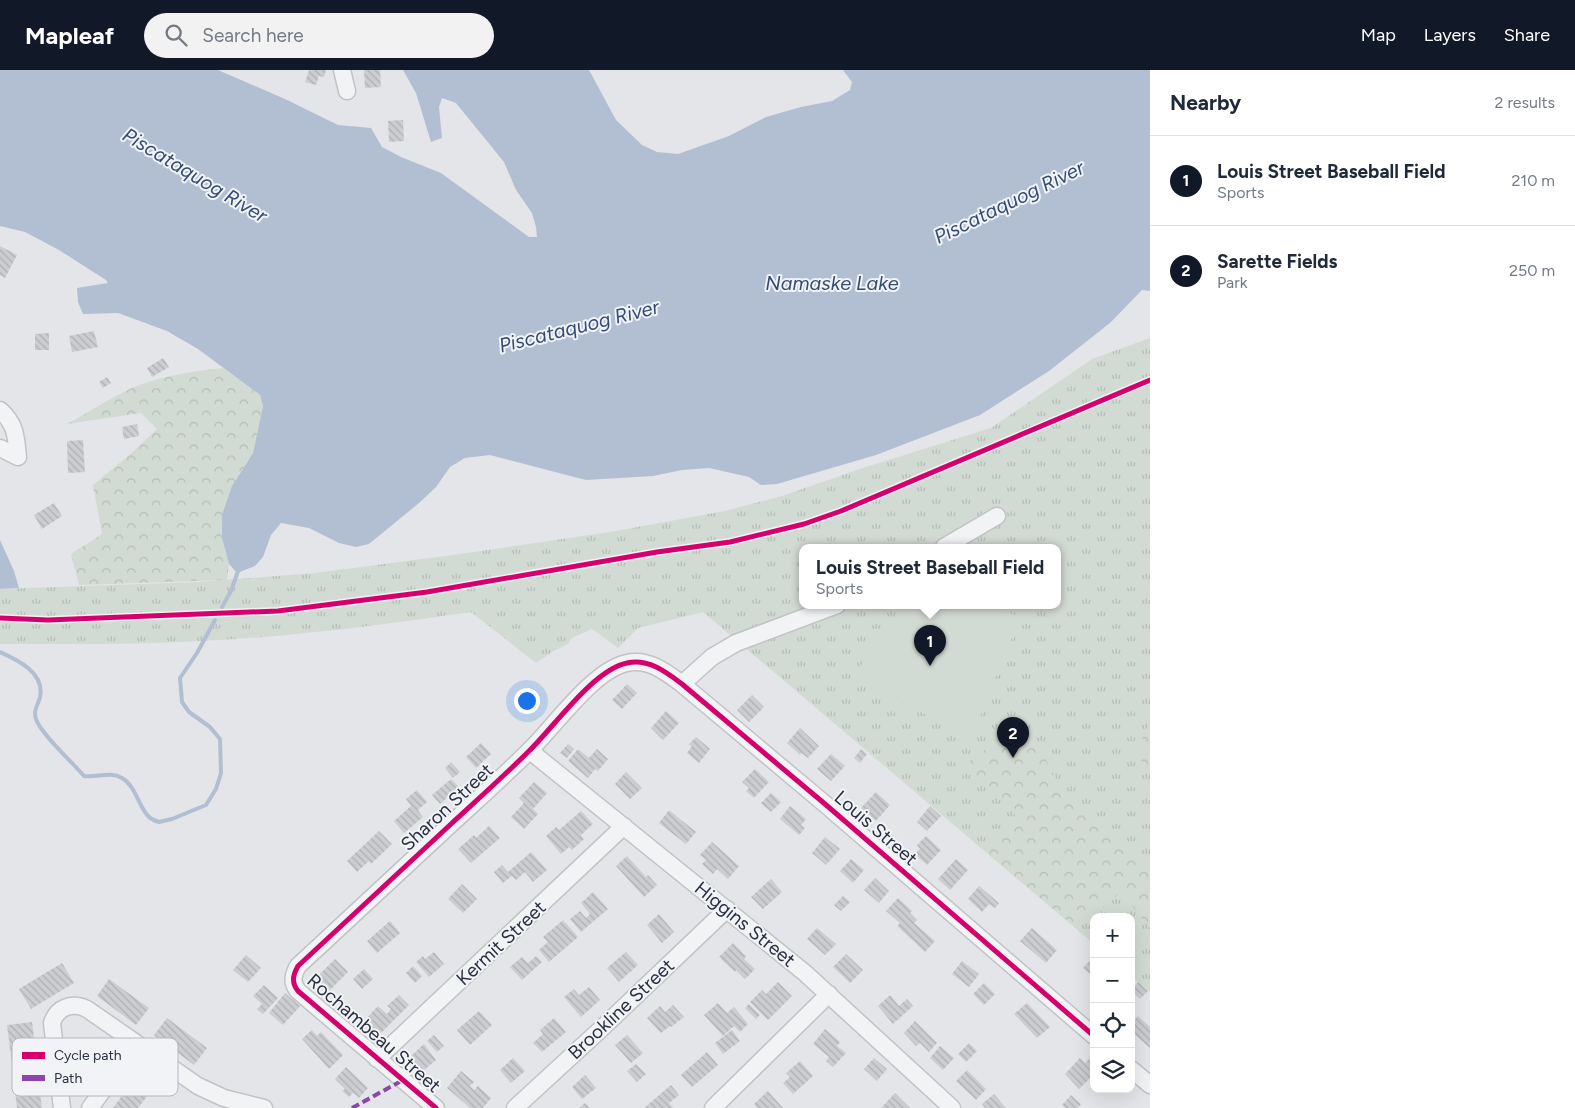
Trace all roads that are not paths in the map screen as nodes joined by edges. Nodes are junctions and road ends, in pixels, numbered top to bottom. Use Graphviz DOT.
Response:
graph roads {
  1 [pos="342,70"];
  2 [pos="346,91"];
  3 [pos="0,410"];
  4 [pos="0,448"];
  5 [pos="997,516"];
  6 [pos="949,544"];
  7 [pos="825,609"];
  8 [pos="627,663"];
  9 [pos="682,684"];
  10 [pos="530,750"];
  11 [pos="624,826"];
  12 [pos="727,909"];
  13 [pos="293,980"];
  14 [pos="829,994"];
  15 [pos="1090,1033"];
  16 [pos="53,1038"];
  17 [pos="128,1038"];
  18 [pos="378,1059"];
  19 [pos="178,1072"];
  20 [pos="1135,1072"];
  21 [pos="1150,1085"];
  22 [pos="99,1096"];
  23 [pos="90,1108"];
  24 [pos="264,1108"];
  25 [pos="436,1108"];
  26 [pos="515,1108"];
  27 [pos="713,1108"];
  28 [pos="952,1108"];
  1 -- 2 [label="street"];
  3 -- 4 [label="street"];
  5 -- 6 [label="street"];
  7 -- 9 [label="street"];
  8 -- 9 [label="street, Louis Street"];
  8 -- 10 [label="street, Sharon Street"];
  9 -- 15 [label="street, Louis Street"];
  10 -- 11 [label="street, Higgins Street"];
  10 -- 13 [label="street, Sharon Street"];
  11 -- 12 [label="street, Higgins Street"];
  11 -- 18 [label="street, Kermit Street"];
  12 -- 14 [label="street, Higgins Street"];
  12 -- 26 [label="street, Brookline Street"];
  13 -- 18 [label="street, Rochambeau Street"];
  14 -- 27 [label="street"];
  14 -- 28 [label="street, Higgins Street"];
  16 -- 17 [label="street"];
  18 -- 25 [label="street, Rochambeau Street"];
  19 -- 24 [label="street"];
  20 -- 21 [label="street"];
  22 -- 23 [label="street"];
}
